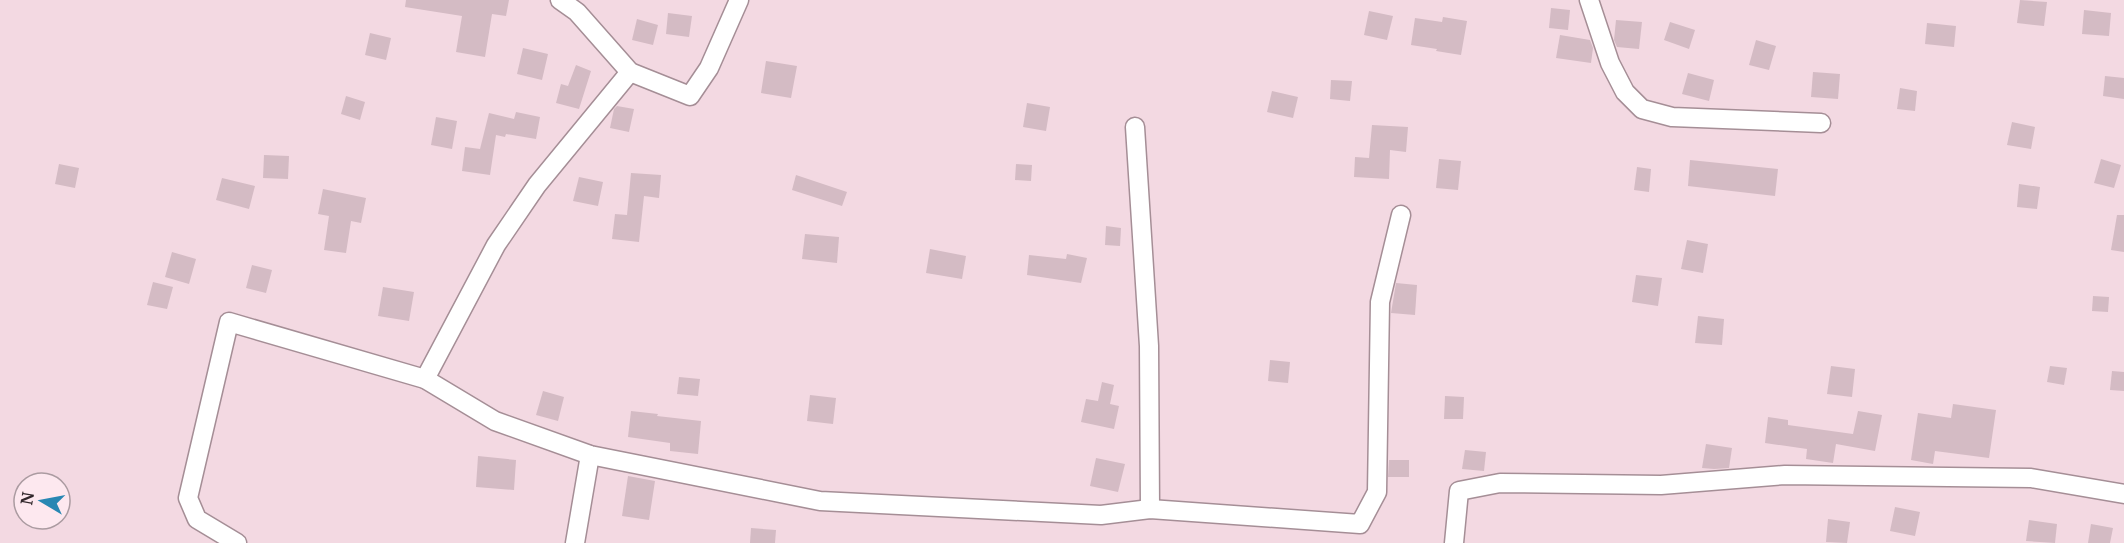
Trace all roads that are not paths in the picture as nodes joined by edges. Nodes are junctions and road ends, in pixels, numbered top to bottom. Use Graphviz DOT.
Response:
graph roads {
  1 [pos="560,0"];
  2 [pos="739,0"];
  3 [pos="1589,0"];
  4 [pos="630,72"];
  5 [pos="1821,123"];
  6 [pos="1135,127"];
  7 [pos="1401,216"];
  8 [pos="425,379"];
  9 [pos="590,455"];
  10 [pos="2124,494"];
  11 [pos="1150,509"];
  12 [pos="237,543"];
  13 [pos="575,543"];
  14 [pos="1454,543"];
  1 -- 4 [label="street"];
  2 -- 4 [label="street"];
  3 -- 5 [label="street"];
  4 -- 8 [label="street"];
  6 -- 11 [label="street"];
  7 -- 11 [label="street"];
  8 -- 9 [label="street"];
  8 -- 12 [label="street"];
  9 -- 11 [label="street"];
  9 -- 13 [label="street"];
  10 -- 14 [label="street"];
}
